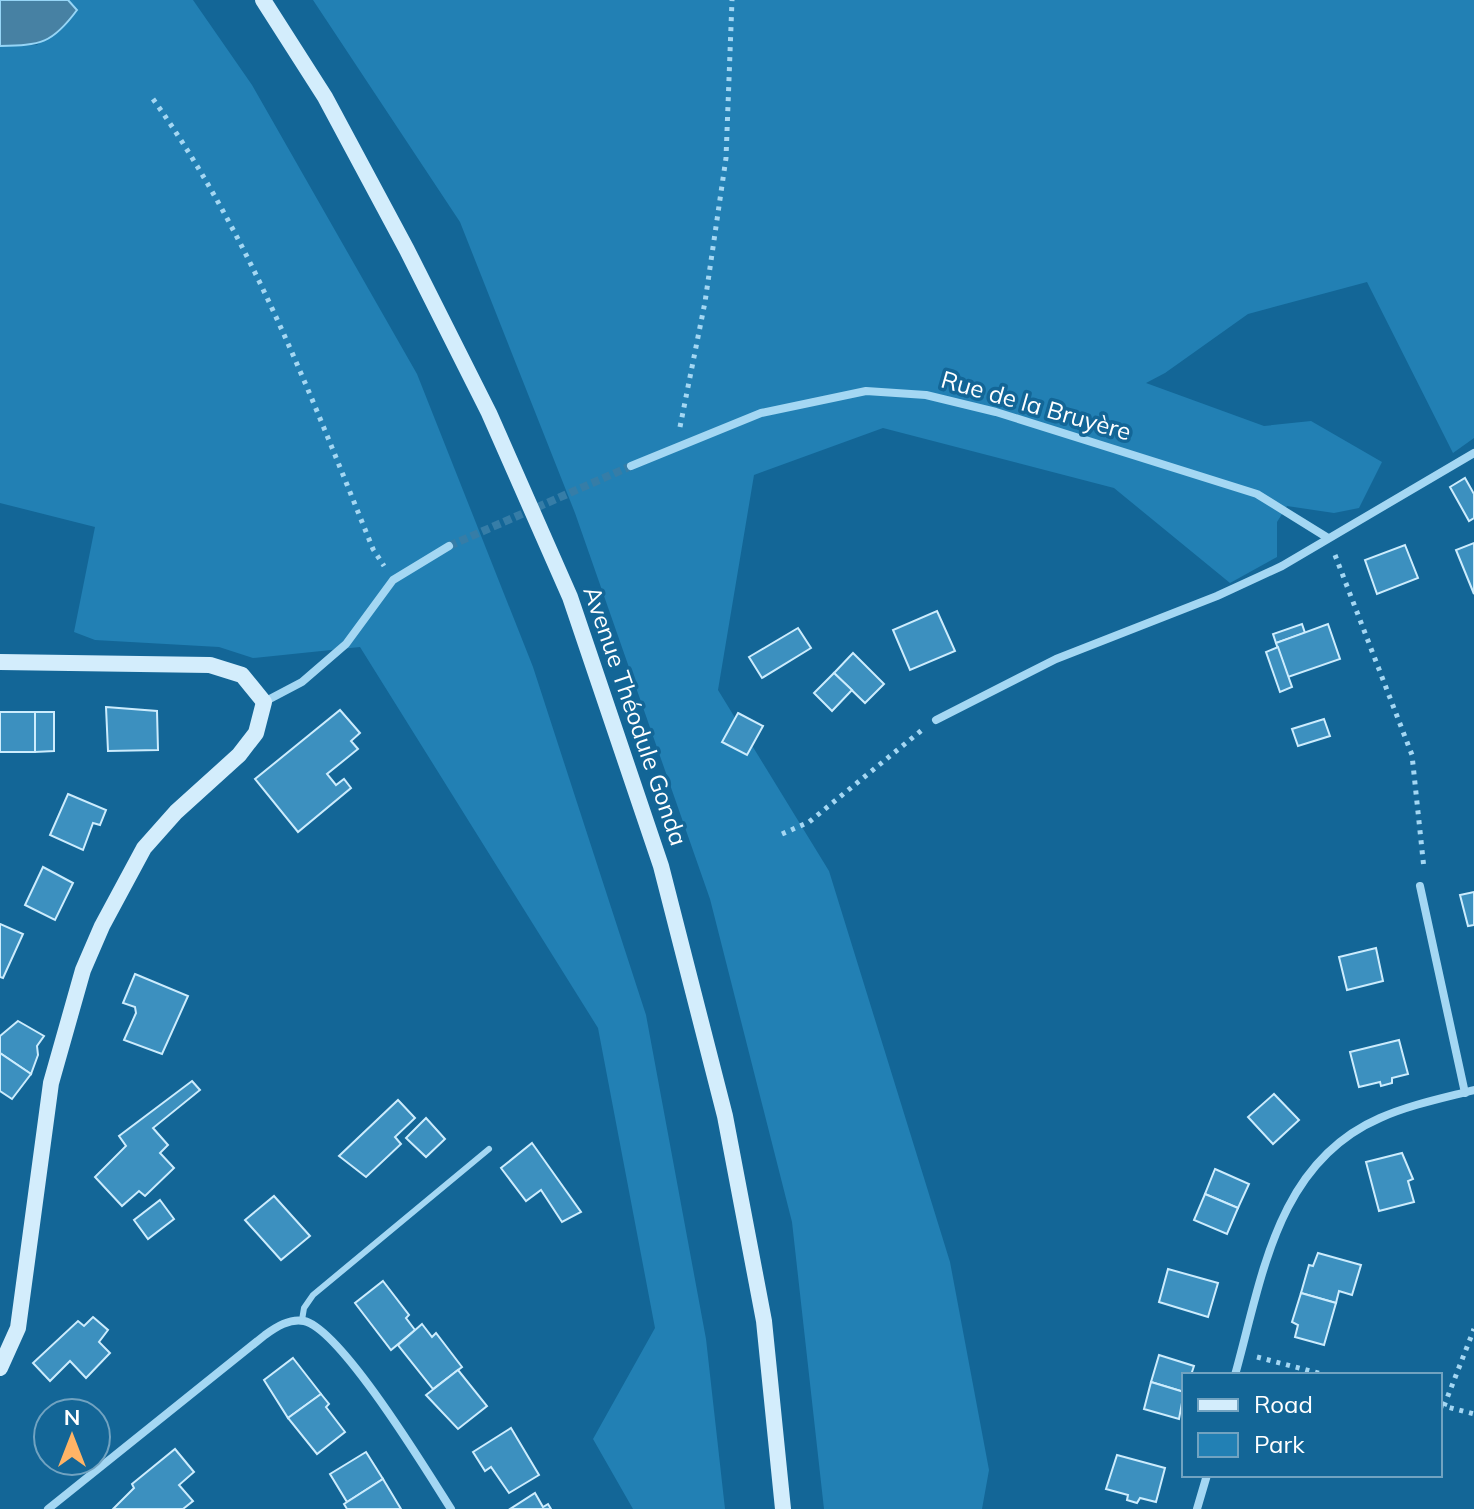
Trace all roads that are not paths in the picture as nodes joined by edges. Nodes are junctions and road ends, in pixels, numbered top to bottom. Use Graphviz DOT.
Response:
graph roads {
  1 [pos="263,0"];
  2 [pos="1474,453"];
  3 [pos="631,466"];
  4 [pos="1328,538"];
  5 [pos="449,546"];
  6 [pos="0,662"];
  7 [pos="264,702"];
  8 [pos="936,720"];
  9 [pos="1420,886"];
  10 [pos="1469,1091"];
  11 [pos="489,1149"];
  12 [pos="302,1320"];
  13 [pos="0,1368"];
  14 [pos="1236,1373"];
  15 [pos="1206,1477"];
  16 [pos="48,1509"];
  17 [pos="451,1509"];
  18 [pos="783,1509"];
  19 [pos="1197,1509"];
  1 -- 18 [label="main road, Avenue Théodule Gonda"];
  2 -- 4 [label="street"];
  3 -- 4 [label="street, Rue de la Bruyère"];
  4 -- 8 [label="street"];
  5 -- 7 [label="street"];
  6 -- 7 [label="main road"];
  7 -- 13 [label="main road"];
  9 -- 10 [label="street"];
  10 -- 14 [label="street"];
  11 -- 12 [label="lane"];
  12 -- 16 [label="street"];
  12 -- 17 [label="street"];
  15 -- 19 [label="street"];
}
